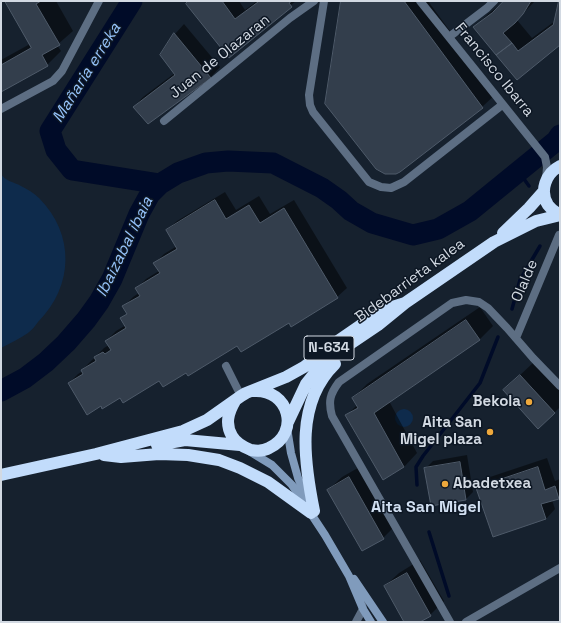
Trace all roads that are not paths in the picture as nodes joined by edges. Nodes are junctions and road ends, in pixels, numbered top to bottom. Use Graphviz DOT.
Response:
graph roads {
  1 [pos="99,1"];
  2 [pos="314,1"];
  3 [pos="324,1"];
  4 [pos="494,1"];
  5 [pos="421,2"];
  6 [pos="449,37"];
  7 [pos="502,104"];
  8 [pos="1,109"];
  9 [pos="164,121"];
  10 [pos="545,157"];
  11 [pos="560,162"];
  12 [pos="560,166"];
  13 [pos="545,185"];
  14 [pos="560,215"];
  15 [pos="559,235"];
  16 [pos="494,242"];
  17 [pos="405,302"];
  18 [pos="516,338"];
  19 [pos="226,366"];
  20 [pos="560,386"];
  21 [pos="243,396"];
  22 [pos="288,425"];
  23 [pos="243,446"];
  24 [pos="96,454"];
  25 [pos="1,475"];
  26 [pos="312,512"];
  27 [pos="560,568"];
  28 [pos="349,576"];
  29 [pos="360,588"];
  30 [pos="363,610"];
  31 [pos="356,622"];
  32 [pos="371,622"];
  33 [pos="383,622"];
  34 [pos="450,622"];
  35 [pos="466,622"];
  1 -- 8 [label="street"];
  2 -- 9 [label="street, Juan de Olazaran"];
  3 -- 7 [label="street"];
  4 -- 6 [label="street"];
  5 -- 6 [label="street, Francisco Ibarra"];
  6 -- 7 [label="street, Francisco Ibarra"];
  7 -- 10 [label="street, Francisco Ibarra"];
  10 -- 11 [label="street"];
  10 -- 13 [label="street"];
  12 -- 13 [label="highway, N-634"];
  13 -- 14 [label="highway, N-634"];
  13 -- 16 [label="highway, N-634"];
  14 -- 16 [label="highway, N-634"];
  15 -- 18 [label="street, Olalde"];
  16 -- 17 [label="highway, Bidebarrieta kalea / N-634"];
  17 -- 21 [label="highway, N-634"];
  17 -- 22 [label="highway, Bidebarrieta kalea / N-634"];
  17 -- 26 [label="highway"];
  18 -- 20 [label="street"];
  18 -- 34 [label="street"];
  19 -- 21 [label="street"];
  21 -- 22 [label="highway"];
  21 -- 23 [label="highway"];
  21 -- 24 [label="highway, N-634"];
  22 -- 23 [label="highway, N-634"];
  22 -- 26 [label="street"];
  23 -- 24 [label="highway, N-634"];
  23 -- 26 [label="street"];
  24 -- 25 [label="highway, N-634"];
  24 -- 26 [label="highway"];
  26 -- 28 [label="street"];
  27 -- 35 [label="street"];
  28 -- 29 [label="street"];
  28 -- 30 [label="street"];
  29 -- 30 [label="street"];
  29 -- 33 [label="street"];
  30 -- 31 [label="street"];
  30 -- 32 [label="street"];
}
